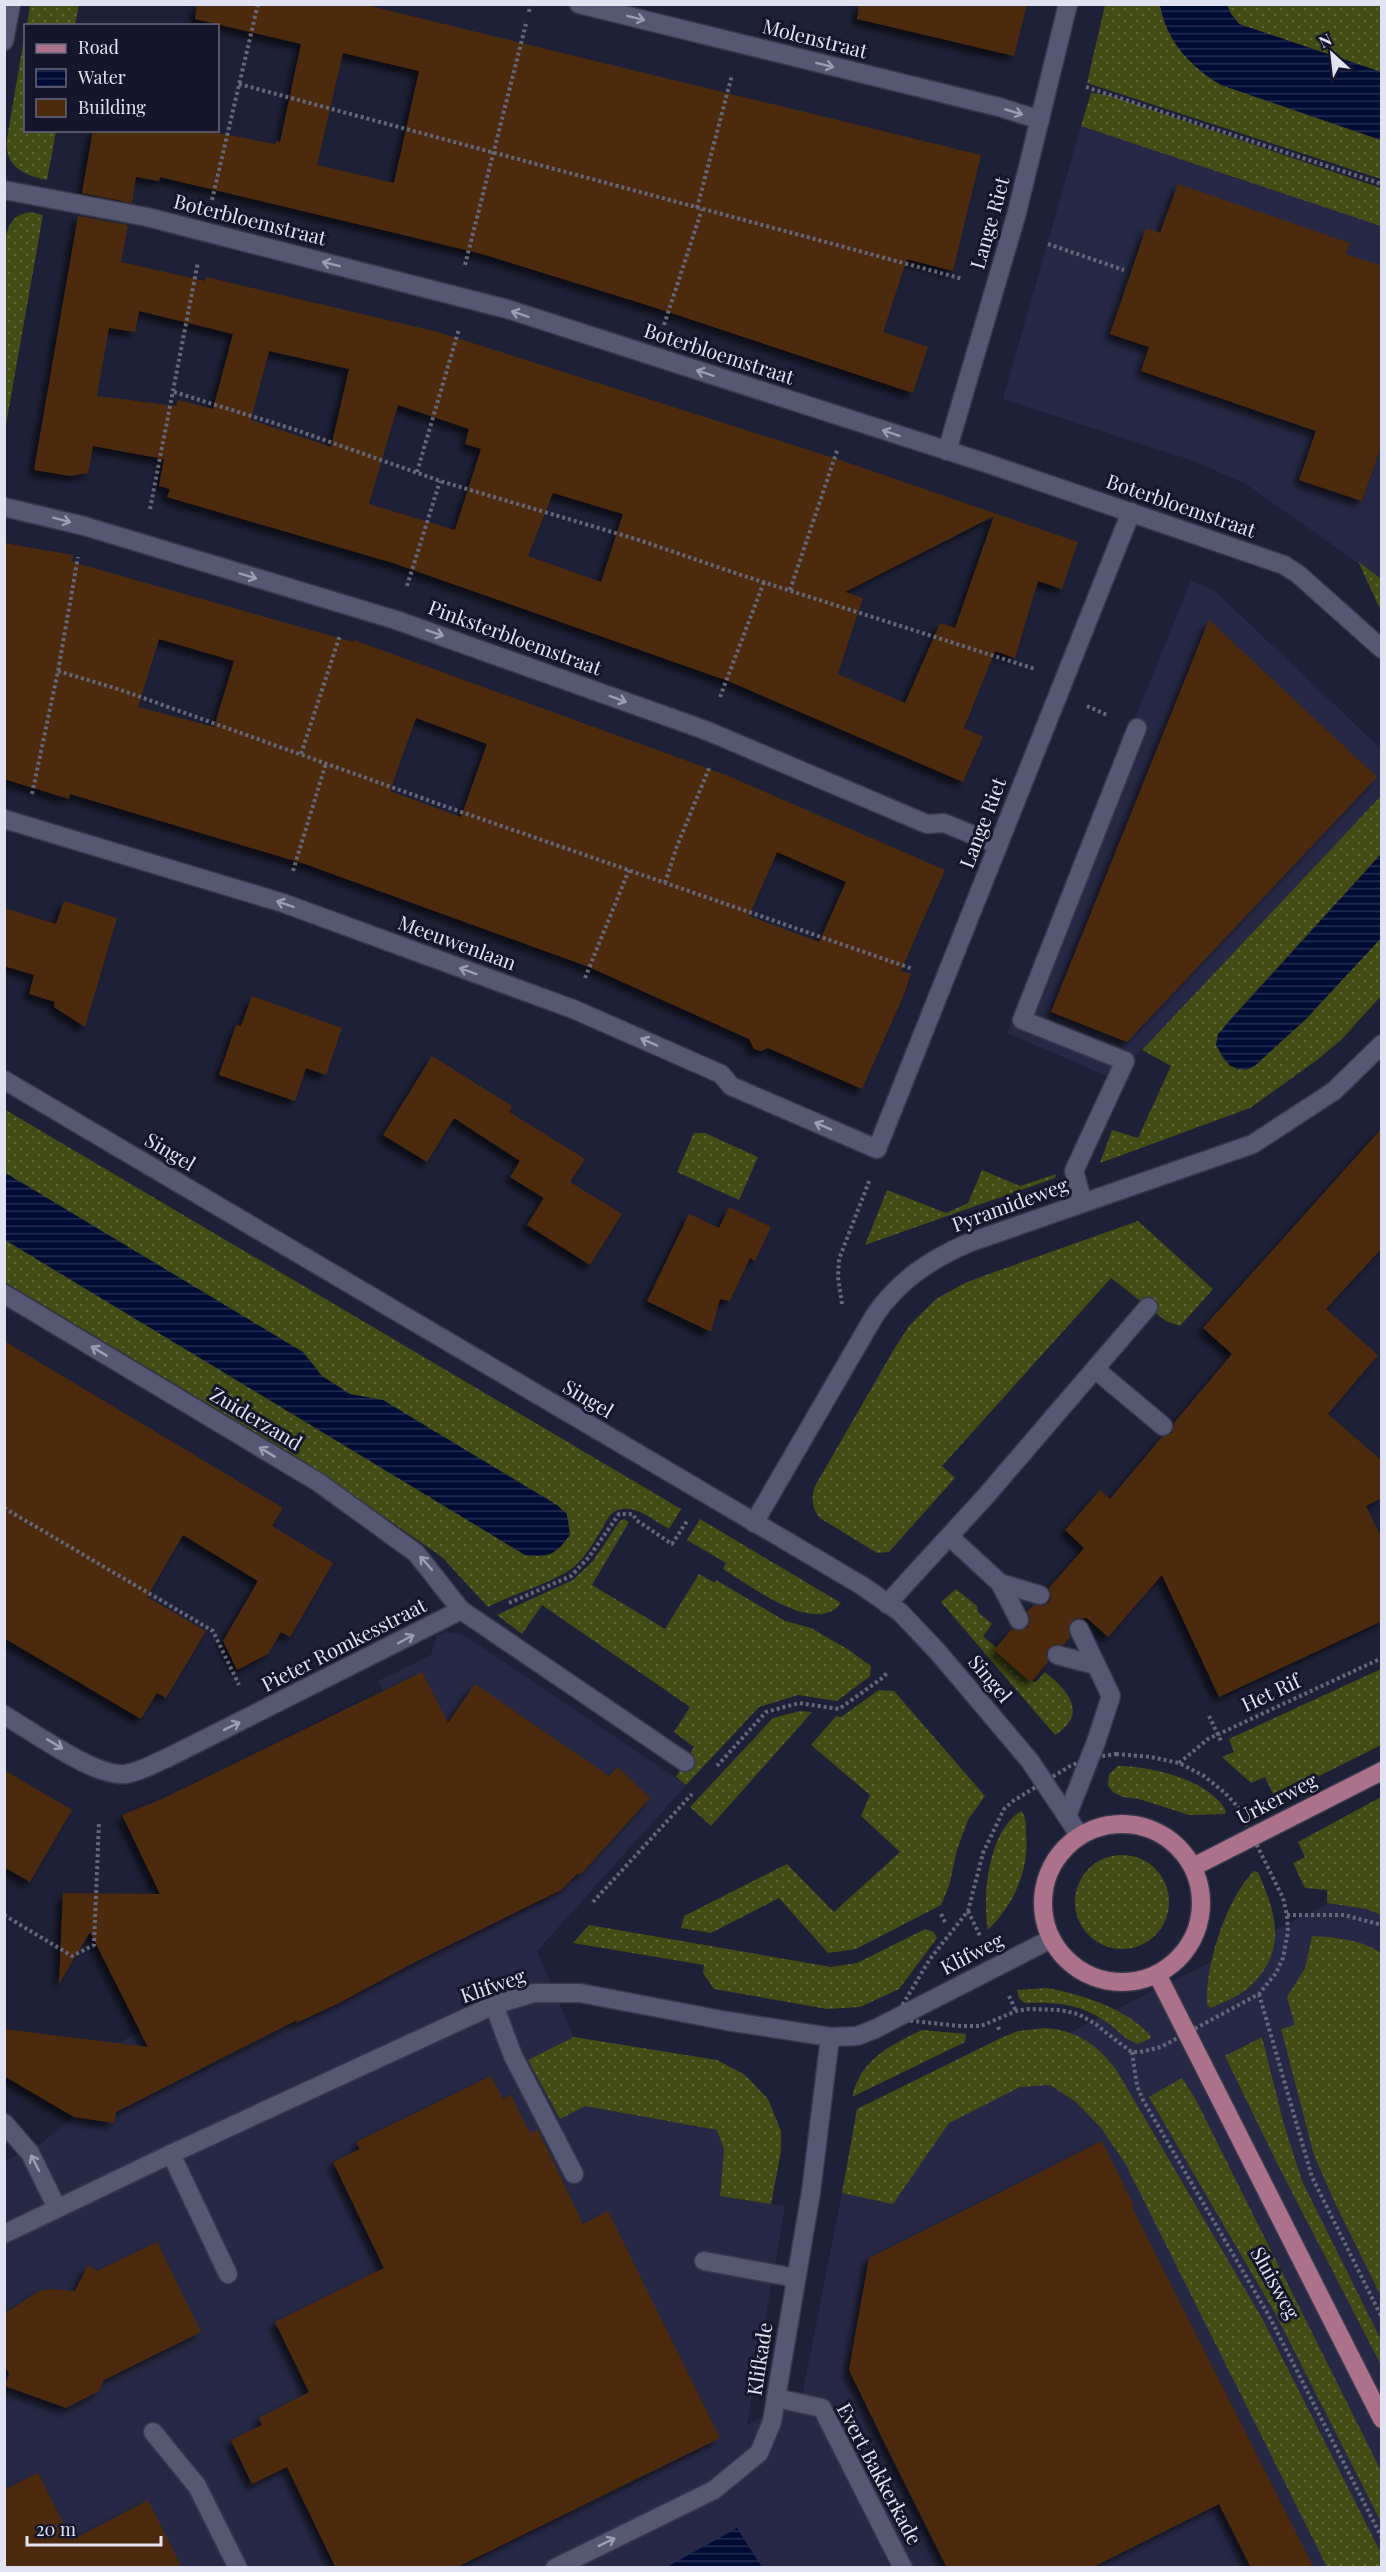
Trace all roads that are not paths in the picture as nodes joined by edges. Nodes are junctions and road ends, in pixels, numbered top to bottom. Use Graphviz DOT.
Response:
graph roads {
  1 [pos="11,4"];
  2 [pos="579,4"];
  3 [pos="1068,4"];
  4 [pos="4,41"];
  5 [pos="1040,120"];
  6 [pos="4,189"];
  7 [pos="946,451"];
  8 [pos="4,507"];
  9 [pos="1131,512"];
  10 [pos="1382,649"];
  11 [pos="1137,728"];
  12 [pos="4,819"];
  13 [pos="998,845"];
  14 [pos="1382,1044"];
  15 [pos="4,1080"];
  16 [pos="877,1149"];
  17 [pos="1083,1203"];
  18 [pos="4,1294"];
  19 [pos="1148,1307"];
  20 [pos="1095,1369"];
  21 [pos="1163,1426"];
  22 [pos="754,1523"];
  23 [pos="950,1537"];
  24 [pos="1000,1583"];
  25 [pos="1040,1595"];
  26 [pos="887,1604"];
  27 [pos="461,1610"];
  28 [pos="1018,1620"];
  29 [pos="1079,1629"];
  30 [pos="1057,1655"];
  31 [pos="1096,1665"];
  32 [pos="4,1714"];
  33 [pos="685,1762"];
  34 [pos="1382,1772"];
  35 [pos="1067,1816"];
  36 [pos="1080,1836"];
  37 [pos="1193,1867"];
  38 [pos="1051,1939"];
  39 [pos="1157,1974"];
  40 [pos="494,2005"];
  41 [pos="830,2037"];
  42 [pos="4,2123"];
  43 [pos="171,2154"];
  44 [pos="574,2174"];
  45 [pos="57,2208"];
  46 [pos="4,2234"];
  47 [pos="704,2260"];
  48 [pos="228,2274"];
  49 [pos="796,2278"];
  50 [pos="776,2398"];
  51 [pos="1382,2419"];
  52 [pos="153,2432"];
  53 [pos="238,2568"];
  54 [pos="555,2568"];
  55 [pos="903,2568"];
  1 -- 4 [label="street"];
  2 -- 5 [label="street, Molenstraat, one-way"];
  3 -- 5 [label="street, Lange Riet"];
  5 -- 7 [label="street, Lange Riet"];
  7 -- 6 [label="street, Boterbloemstraat, one-way"];
  7 -- 9 [label="street, Boterbloemstraat"];
  8 -- 13 [label="street, Pinksterbloemstraat, one-way"];
  9 -- 10 [label="street, Boterbloemstraat"];
  9 -- 13 [label="street, Lange Riet"];
  11 -- 17 [label="street"];
  16 -- 12 [label="street, Meeuwenlaan, one-way"];
  13 -- 16 [label="street, Lange Riet"];
  14 -- 17 [label="street, Pyramideweg"];
  15 -- 22 [label="street, Singel"];
  17 -- 22 [label="street, Pyramideweg"];
  27 -- 18 [label="street, Zuiderzand, one-way"];
  19 -- 20 [label="street"];
  20 -- 21 [label="street"];
  20 -- 23 [label="street"];
  22 -- 26 [label="street, Singel"];
  23 -- 24 [label="street"];
  23 -- 26 [label="street"];
  24 -- 25 [label="street"];
  24 -- 28 [label="street"];
  26 -- 35 [label="street, Singel"];
  32 -- 27 [label="street, Pieter Romkesstraat, one-way"];
  27 -- 33 [label="street"];
  29 -- 31 [label="street"];
  30 -- 31 [label="street"];
  31 -- 35 [label="street"];
  34 -- 37 [label="main road, Urkerweg"];
  35 -- 36 [label="street, Singel"];
  36 -- 37 [label="main road"];
  36 -- 38 [label="main road"];
  37 -- 39 [label="main road"];
  38 -- 39 [label="main road"];
  38 -- 41 [label="street, Klifweg"];
  39 -- 51 [label="main road, Sluisweg"];
  40 -- 41 [label="street, Klifweg"];
  40 -- 43 [label="street, Klifweg"];
  40 -- 44 [label="street"];
  41 -- 49 [label="street, Klifkade"];
  45 -- 42 [label="street, one-way"];
  43 -- 45 [label="street, Klifweg"];
  43 -- 48 [label="street"];
  45 -- 46 [label="street, Klifweg"];
  47 -- 49 [label="street"];
  49 -- 50 [label="street, Klifkade"];
  54 -- 50 [label="street, Klifkade, one-way"];
  50 -- 55 [label="street, Evert Bakkerkade"];
  52 -- 53 [label="street"];
}
